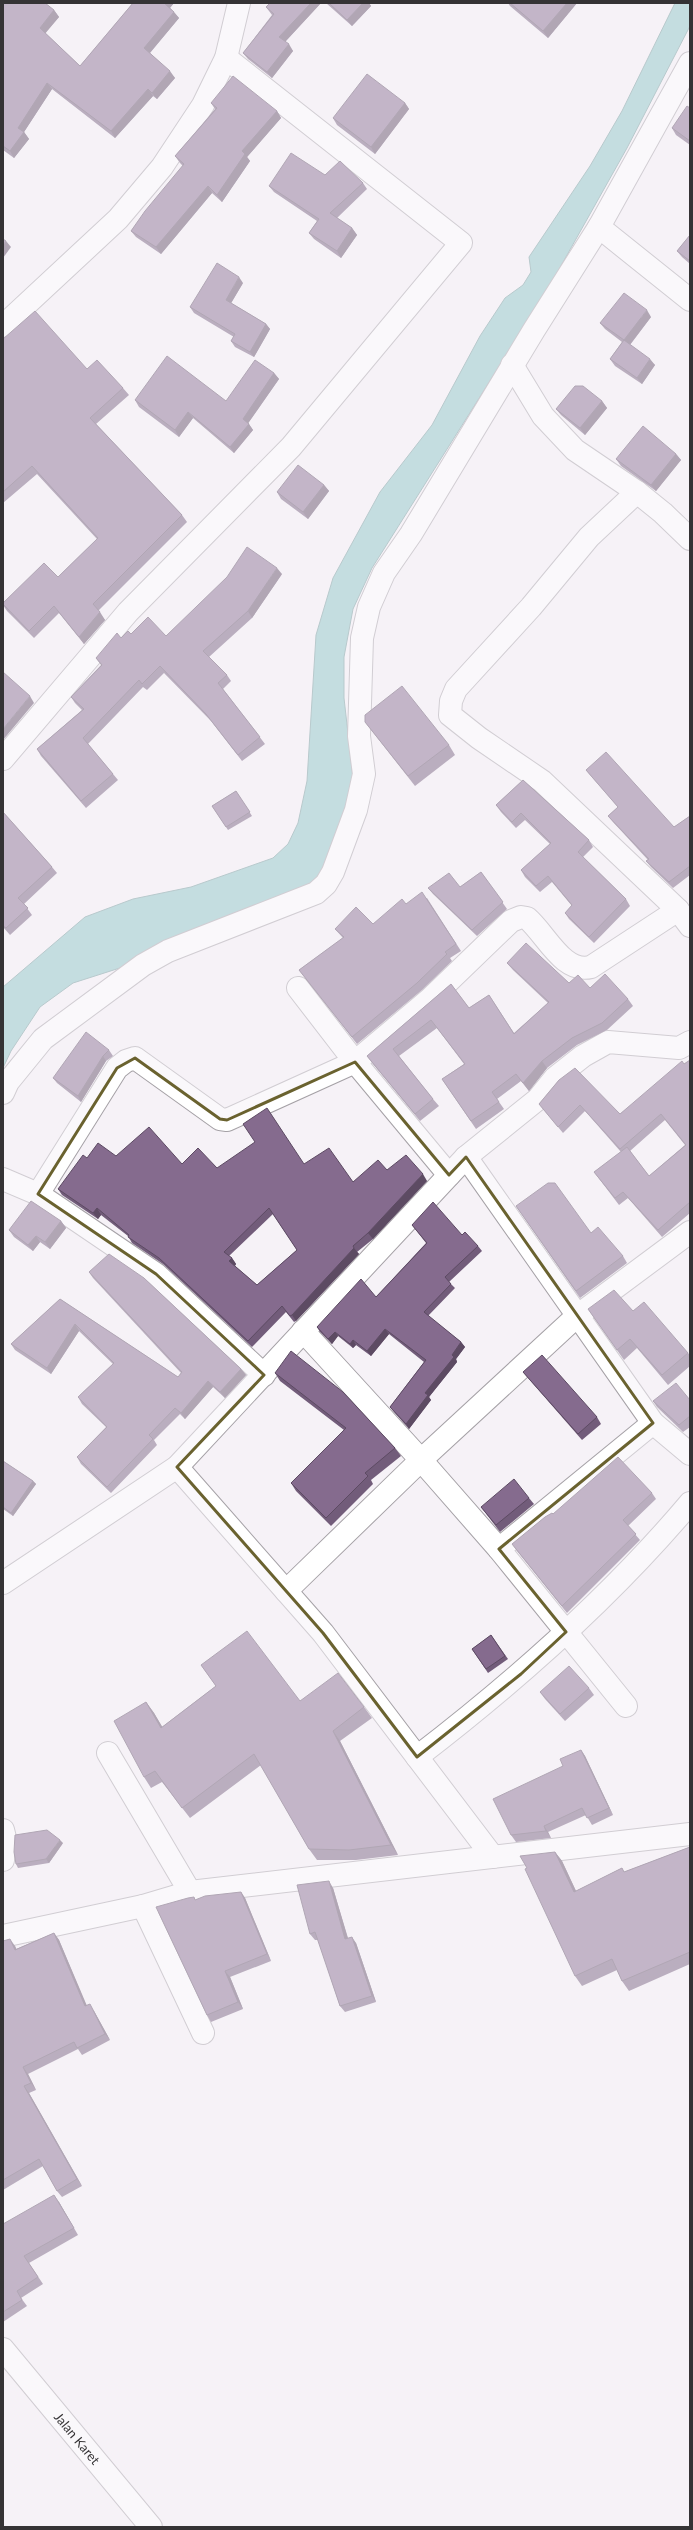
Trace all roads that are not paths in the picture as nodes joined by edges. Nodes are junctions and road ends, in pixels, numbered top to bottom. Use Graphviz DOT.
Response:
graph roads {
  1 [pos="239,3"];
  2 [pos="226,58"];
  3 [pos="689,67"];
  4 [pos="599,227"];
  5 [pos="690,300"];
  6 [pos="3,326"];
  7 [pos="512,365"];
  8 [pos="636,492"];
  9 [pos="690,539"];
  10 [pos="3,759"];
  11 [pos="684,918"];
  12 [pos="298,988"];
  13 [pos="690,1042"];
  14 [pos="355,1062"];
  15 [pos="3,1093"];
  16 [pos="466,1157"];
  17 [pos="449,1175"];
  18 [pos="3,1179"];
  19 [pos="38,1194"];
  20 [pos="690,1232"];
  21 [pos="577,1316"];
  22 [pos="303,1331"];
  23 [pos="264,1375"];
  24 [pos="653,1423"];
  25 [pos="690,1454"];
  26 [pos="421,1460"];
  27 [pos="177,1467"];
  28 [pos="690,1503"];
  29 [pos="498,1549"];
  30 [pos="3,1583"];
  31 [pos="286,1592"];
  32 [pos="566,1632"];
  33 [pos="626,1706"];
  34 [pos="108,1753"];
  35 [pos="417,1757"];
  36 [pos="3,1830"];
  37 [pos="690,1834"];
  38 [pos="493,1857"];
  39 [pos="3,1860"];
  40 [pos="190,1892"];
  41 [pos="143,1906"];
  42 [pos="3,1936"];
  43 [pos="203,2033"];
  44 [pos="3,2349"];
  45 [pos="151,2527"];
  1 -- 2 [label="street"];
  2 -- 6 [label="street"];
  2 -- 10 [label="street"];
  3 -- 4 [label="street"];
  4 -- 5 [label="street"];
  4 -- 7 [label="street"];
  7 -- 8 [label="street"];
  7 -- 15 [label="street"];
  8 -- 9 [label="street"];
  8 -- 11 [label="street"];
  11 -- 14 [label="street"];
  12 -- 14 [label="street"];
  13 -- 16 [label="street"];
  14 -- 17 [label="street"];
  14 -- 19 [label="street"];
  16 -- 17 [label="street"];
  16 -- 21 [label="street"];
  17 -- 22 [label="street"];
  18 -- 19 [label="street"];
  19 -- 23 [label="street"];
  20 -- 21 [label="street"];
  21 -- 24 [label="street"];
  21 -- 26 [label="street"];
  22 -- 23 [label="street"];
  22 -- 26 [label="street"];
  23 -- 27 [label="street"];
  24 -- 25 [label="street"];
  24 -- 29 [label="street"];
  26 -- 29 [label="street"];
  26 -- 31 [label="street"];
  27 -- 30 [label="street"];
  27 -- 31 [label="street"];
  28 -- 32 [label="street"];
  29 -- 32 [label="street"];
  31 -- 35 [label="street"];
  32 -- 33 [label="street"];
  32 -- 35 [label="street"];
  34 -- 40 [label="street"];
  35 -- 38 [label="street"];
  36 -- 39 [label="street"];
  37 -- 38 [label="street"];
  38 -- 40 [label="street"];
  40 -- 41 [label="street"];
  41 -- 42 [label="street"];
  41 -- 43 [label="street"];
  44 -- 45 [label="street, Jalan Karet"];
}
